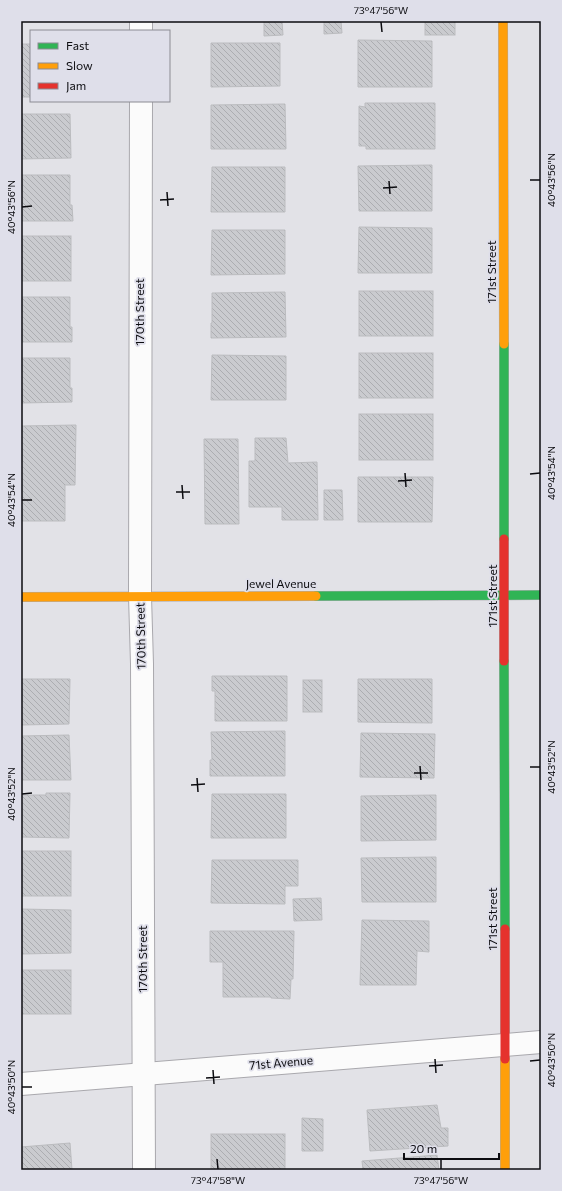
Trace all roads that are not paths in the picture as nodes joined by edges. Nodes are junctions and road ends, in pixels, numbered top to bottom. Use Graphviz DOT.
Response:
graph roads {
  1 [pos="503,21"];
  2 [pos="141,102"];
  3 [pos="505,595"];
  4 [pos="541,595"];
  5 [pos="140,596"];
  6 [pos="21,597"];
  7 [pos="541,1042"];
  8 [pos="505,1045"];
  9 [pos="144,1074"];
  10 [pos="21,1084"];
  11 [pos="144,1170"];
  12 [pos="505,1170"];
  1 -- 3 [label="street, 171st Street"];
  2 -- 5 [label="street, 170th Street"];
  3 -- 4 [label="street, Jewel Avenue"];
  3 -- 5 [label="street, Jewel Avenue"];
  3 -- 8 [label="street, 171st Street"];
  5 -- 6 [label="street, Jewel Avenue"];
  5 -- 9 [label="street, 170th Street"];
  7 -- 8 [label="street, 71st Avenue"];
  8 -- 9 [label="street, 71st Avenue"];
  8 -- 12 [label="street, 171st Street"];
  9 -- 10 [label="street, 71st Avenue"];
  9 -- 11 [label="street, 170th Street"];
}
